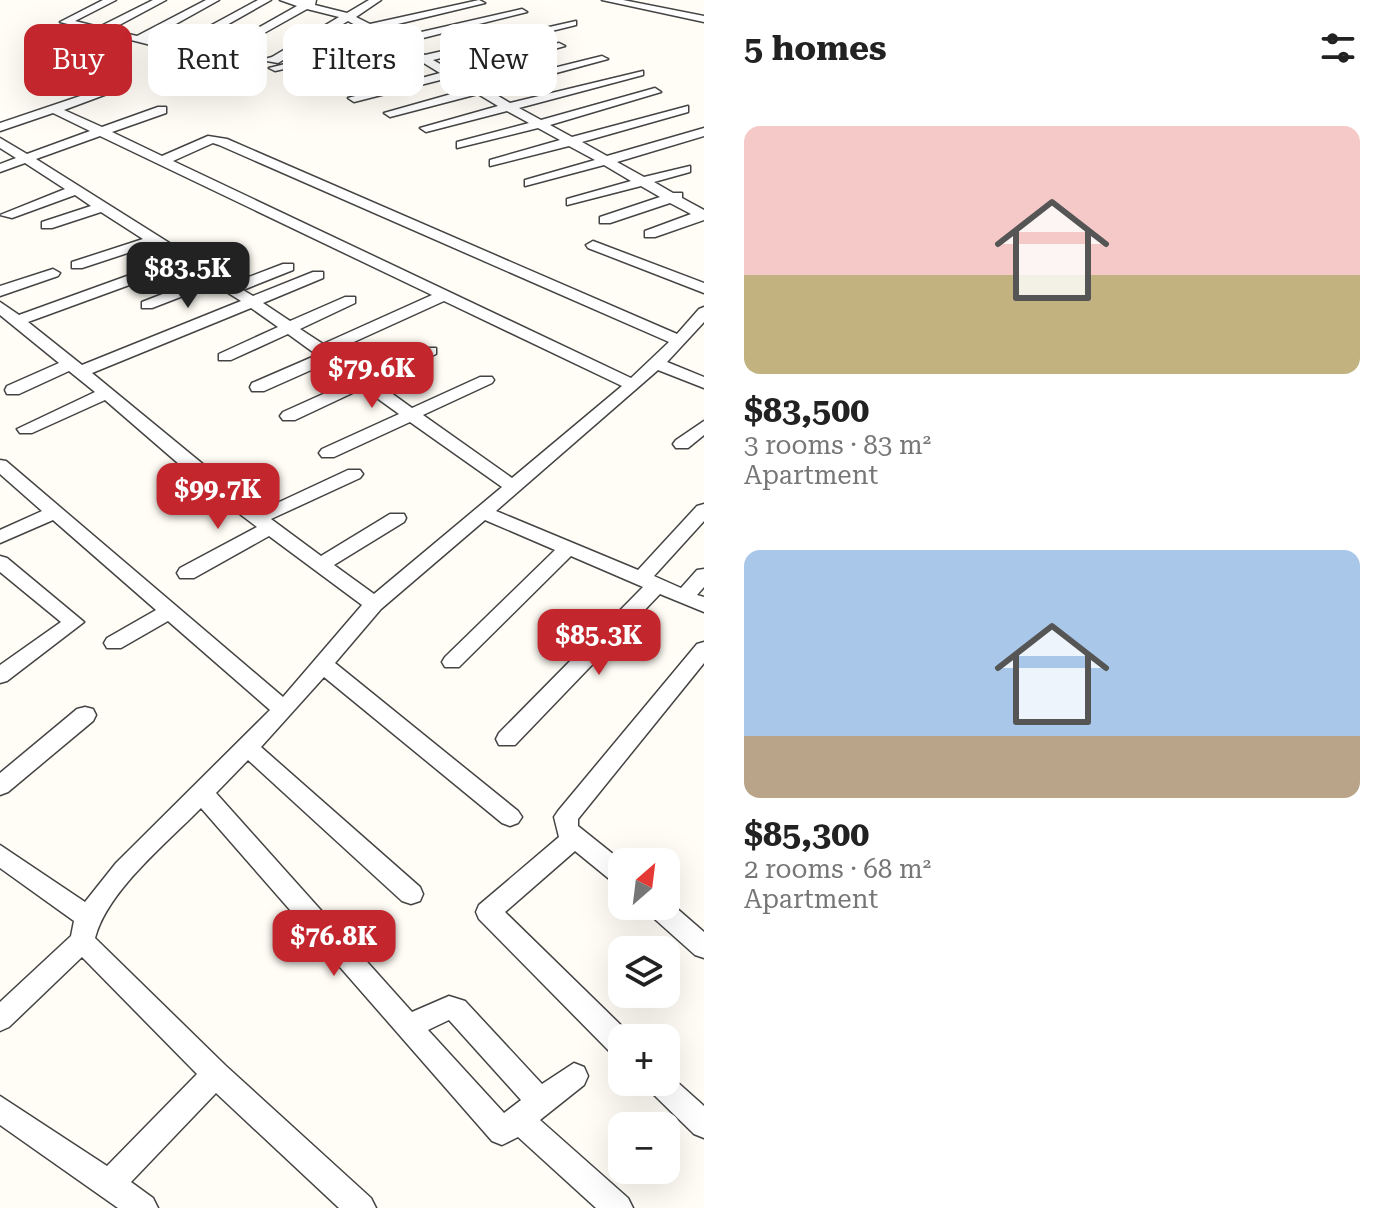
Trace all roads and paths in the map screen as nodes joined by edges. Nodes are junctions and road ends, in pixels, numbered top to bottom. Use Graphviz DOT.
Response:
graph roads {
  1 [pos="111,0"];
  2 [pos="161,0"];
  3 [pos="214,0"];
  4 [pos="266,0"];
  5 [pos="285,0"];
  6 [pos="366,0"];
  7 [pos="376,0"];
  8 [pos="607,0"];
  9 [pos="309,2"];
  10 [pos="480,3"];
  11 [pos="522,12"];
  12 [pos="348,14"];
  13 [pos="704,19"];
  14 [pos="572,23"];
  15 [pos="73,24"];
  16 [pos="113,24"];
  17 [pos="222,24"];
  18 [pos="366,24"];
  19 [pos="370,24"];
  20 [pos="383,24"];
  21 [pos="267,27"];
  22 [pos="424,34"];
  23 [pos="132,39"];
  24 [pos="138,40"];
  25 [pos="148,42"];
  26 [pos="426,57"];
  27 [pos="602,59"];
  28 [pos="440,65"];
  29 [pos="283,66"];
  30 [pos="273,68"];
  31 [pos="557,70"];
  32 [pos="639,73"];
  33 [pos="440,76"];
  34 [pos="655,92"];
  35 [pos="93,96"];
  36 [pos="456,96"];
  37 [pos="495,96"];
  38 [pos="354,98"];
  39 [pos="512,106"];
  40 [pos="53,109"];
  41 [pos="684,109"];
  42 [pos="162,110"];
  43 [pos="390,113"];
  44 [pos="543,123"];
  45 [pos="0,127"];
  46 [pos="426,128"];
  47 [pos="704,132"];
  48 [pos="103,133"];
  49 [pos="576,141"];
  50 [pos="0,142"];
  51 [pos="462,145"];
  52 [pos="29,158"];
  53 [pos="610,160"];
  54 [pos="162,161"];
  55 [pos="495,163"];
  56 [pos="0,168"];
  57 [pos="685,169"];
  58 [pos="645,180"];
  59 [pos="530,183"];
  60 [pos="76,190"];
  61 [pos="675,197"];
  62 [pos="572,202"];
  63 [pos="102,207"];
  64 [pos="703,214"];
  65 [pos="7,215"];
  66 [pos="605,220"];
  67 [pos="47,225"];
  68 [pos="650,234"];
  69 [pos="153,240"];
  70 [pos="593,245"];
  71 [pos="185,260"];
  72 [pos="77,265"];
  73 [pos="288,267"];
  74 [pos="53,273"];
  75 [pos="318,275"];
  76 [pos="215,279"];
  77 [pos="704,288"];
  78 [pos="232,289"];
  79 [pos="0,291"];
  80 [pos="444,295"];
  81 [pos="350,300"];
  82 [pos="254,303"];
  83 [pos="147,305"];
  84 [pos="0,307"];
  85 [pos="704,312"];
  86 [pos="17,321"];
  87 [pos="290,327"];
  88 [pos="680,341"];
  89 [pos="430,351"];
  90 [pos="327,353"];
  91 [pos="225,357"];
  92 [pos="656,363"];
  93 [pos="75,368"];
  94 [pos="486,380"];
  95 [pos="367,382"];
  96 [pos="704,383"];
  97 [pos="633,385"];
  98 [pos="258,387"];
  99 [pos="13,390"];
  100 [pos="106,393"];
  101 [pos="412,414"];
  102 [pos="289,416"];
  103 [pos="704,426"];
  104 [pos="26,429"];
  105 [pos="682,444"];
  106 [pos="328,453"];
  107 [pos="0,465"];
  108 [pos="354,474"];
  109 [pos="513,487"];
  110 [pos="704,510"];
  111 [pos="56,512"];
  112 [pos="482,512"];
  113 [pos="397,518"];
  114 [pos="264,524"];
  115 [pos="0,537"];
  116 [pos="569,547"];
  117 [pos="0,562"];
  118 [pos="320,565"];
  119 [pos="187,573"];
  120 [pos="704,575"];
  121 [pos="650,581"];
  122 [pos="695,601"];
  123 [pos="374,604"];
  124 [pos="170,611"];
  125 [pos="114,643"];
  126 [pos="704,649"];
  127 [pos="452,662"];
  128 [pos="322,664"];
  129 [pos="0,676"];
  130 [pos="284,710"];
  131 [pos="85,715"];
  132 [pos="507,739"];
  133 [pos="246,746"];
  134 [pos="0,786"];
  135 [pos="202,793"];
  136 [pos="510,817"];
  137 [pos="575,837"];
  138 [pos="0,855"];
  139 [pos="608,864"];
  140 [pos="411,894"];
  141 [pos="673,920"];
  142 [pos="85,929"];
  143 [pos="704,947"];
  144 [pos="0,1019"];
  145 [pos="408,1026"];
  146 [pos="608,1031"];
  147 [pos="215,1074"];
  148 [pos="574,1076"];
  149 [pos="674,1096"];
  150 [pos="0,1109"];
  151 [pos="530,1110"];
  152 [pos="704,1125"];
  153 [pos="108,1186"];
  154 [pos="143,1208"];
  155 [pos="361,1208"];
  156 [pos="618,1208"];
  1 -- 15 [label="street"];
  2 -- 16 [label="street"];
  3 -- 24 [label="street"];
  4 -- 17 [label="street"];
  5 -- 9 [label="street"];
  6 -- 12 [label="street"];
  7 -- 12 [label="street"];
  8 -- 13 [label="street"];
  9 -- 12 [label="street"];
  9 -- 21 [label="street"];
  10 -- 20 [label="street"];
  11 -- 22 [label="street"];
  12 -- 12 [label="street"];
  12 -- 18 [label="street"];
  12 -- 19 [label="street"];
  14 -- 26 [label="street"];
  23 -- 24 [label="street"];
  24 -- 25 [label="street"];
  26 -- 28 [label="street"];
  27 -- 31 [label="street"];
  29 -- 30 [label="street"];
  32 -- 39 [label="street"];
  33 -- 38 [label="street"];
  34 -- 44 [label="street"];
  35 -- 40 [label="street"];
  36 -- 43 [label="street"];
  37 -- 39 [label="street"];
  39 -- 44 [label="street"];
  39 -- 46 [label="street"];
  40 -- 45 [label="street"];
  40 -- 48 [label="street"];
  41 -- 49 [label="street"];
  42 -- 48 [label="street"];
  44 -- 49 [label="street"];
  44 -- 51 [label="street"];
  47 -- 53 [label="street"];
  48 -- 52 [label="street"];
  48 -- 54 [label="street"];
  49 -- 53 [label="street"];
  49 -- 55 [label="street"];
  50 -- 52 [label="street"];
  52 -- 56 [label="street"];
  52 -- 60 [label="street"];
  53 -- 58 [label="street"];
  53 -- 59 [label="street"];
  54 -- 80 [label="street"];
  54 -- 88 [label="street"];
  57 -- 58 [label="street"];
  58 -- 61 [label="street"];
  58 -- 62 [label="street"];
  60 -- 63 [label="street"];
  60 -- 65 [label="street"];
  61 -- 64 [label="street"];
  61 -- 66 [label="street"];
  63 -- 67 [label="street"];
  63 -- 69 [label="street"];
  64 -- 68 [label="street"];
  69 -- 71 [label="street"];
  69 -- 72 [label="street"];
  70 -- 77 [label="street"];
  71 -- 76 [label="street"];
  71 -- 86 [label="street"];
  73 -- 78 [label="street"];
  74 -- 79 [label="street"];
  75 -- 82 [label="street"];
  76 -- 78 [label="street"];
  76 -- 83 [label="street"];
  78 -- 82 [label="street"];
  80 -- 90 [label="street"];
  80 -- 97 [label="street"];
  81 -- 87 [label="street"];
  82 -- 87 [label="street"];
  82 -- 93 [label="street"];
  84 -- 86 [label="street"];
  85 -- 88 [label="street"];
  86 -- 93 [label="street"];
  87 -- 90 [label="street"];
  87 -- 91 [label="street"];
  88 -- 92 [label="street"];
  89 -- 95 [label="street"];
  90 -- 95 [label="street"];
  90 -- 98 [label="street"];
  92 -- 96 [label="street"];
  92 -- 97 [label="street"];
  93 -- 99 [label="street"];
  93 -- 100 [label="street"];
  94 -- 101 [label="street"];
  95 -- 101 [label="street"];
  95 -- 102 [label="street"];
  97 -- 109 [label="street"];
  100 -- 104 [label="street"];
  100 -- 114 [label="street"];
  101 -- 106 [label="street"];
  101 -- 109 [label="street"];
  103 -- 105 [label="street"];
  107 -- 111 [label="street"];
  108 -- 114 [label="street"];
  109 -- 112 [label="street"];
  110 -- 121 [label="street"];
  111 -- 115 [label="street"];
  111 -- 124 [label="street"];
  112 -- 116 [label="street"];
  112 -- 123 [label="street"];
  113 -- 118 [label="street"];
  114 -- 118 [label="street"];
  114 -- 119 [label="street"];
  116 -- 121 [label="street"];
  116 -- 127 [label="street"];
  117 -- 129 [label="street"];
  118 -- 123 [label="street"];
  120 -- 122 [label="street"];
  121 -- 122 [label="street"];
  121 -- 132 [label="street"];
  123 -- 128 [label="street"];
  124 -- 125 [label="street"];
  124 -- 130 [label="street"];
  126 -- 137 [label="street"];
  128 -- 130 [label="street"];
  128 -- 136 [label="street"];
  130 -- 133 [label="street"];
  131 -- 134 [label="street"];
  133 -- 135 [label="street"];
  133 -- 140 [label="street"];
  135 -- 142 [label="street"];
  135 -- 145 [label="street"];
  137 -- 139 [label="street"];
  137 -- 146 [label="street"];
  138 -- 142 [label="street"];
  141 -- 143 [label="street"];
  142 -- 144 [label="street"];
  142 -- 147 [label="street"];
  145 -- 151 [label="street"];
  145 -- 151 [label="street"];
  147 -- 153 [label="street"];
  147 -- 155 [label="street"];
  148 -- 151 [label="street"];
  149 -- 152 [label="street"];
  150 -- 153 [label="street"];
  151 -- 156 [label="street"];
  153 -- 154 [label="street"];
}
